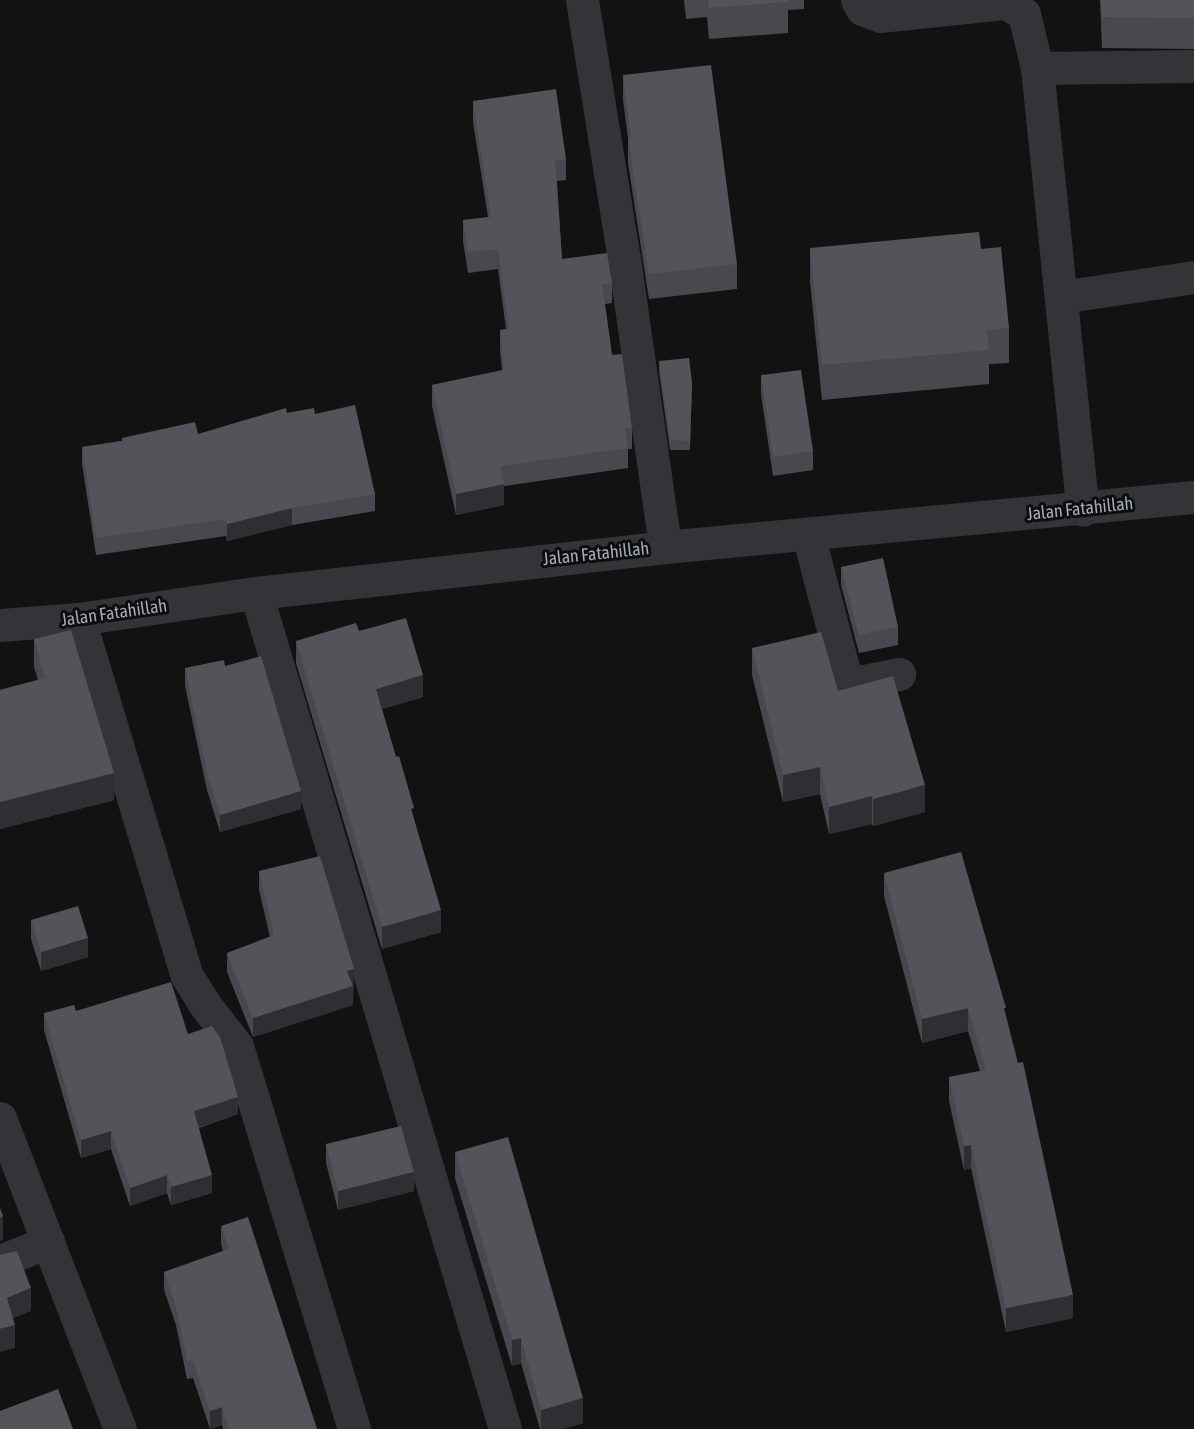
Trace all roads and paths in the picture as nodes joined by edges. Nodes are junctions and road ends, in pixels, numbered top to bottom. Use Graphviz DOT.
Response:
graph roads {
  1 [pos="582,0"];
  2 [pos="857,0"];
  3 [pos="1194,66"];
  4 [pos="1037,68"];
  5 [pos="1194,277"];
  6 [pos="1061,297"];
  7 [pos="1194,497"];
  8 [pos="1083,510"];
  9 [pos="808,534"];
  10 [pos="665,547"];
  11 [pos="256,592"];
  12 [pos="79,619"];
  13 [pos="0,625"];
  14 [pos="899,674"];
  15 [pos="0,1118"];
  16 [pos="48,1242"];
  17 [pos="0,1261"];
  18 [pos="120,1429"];
  19 [pos="354,1429"];
  20 [pos="505,1429"];
  1 -- 10 [label="street"];
  2 -- 4 [label="street"];
  3 -- 4 [label="street"];
  4 -- 6 [label="street"];
  5 -- 6 [label="street"];
  6 -- 8 [label="street"];
  7 -- 8 [label="street, Jalan Fatahillah"];
  8 -- 9 [label="street, Jalan Fatahillah"];
  9 -- 10 [label="street, Jalan Fatahillah"];
  9 -- 14 [label="street"];
  10 -- 11 [label="street, Jalan Fatahillah"];
  11 -- 12 [label="street, Jalan Fatahillah"];
  11 -- 20 [label="street"];
  12 -- 13 [label="street, Jalan Fatahillah"];
  12 -- 19 [label="street"];
  15 -- 16 [label="street"];
  16 -- 17 [label="street"];
  16 -- 18 [label="street"];
}
